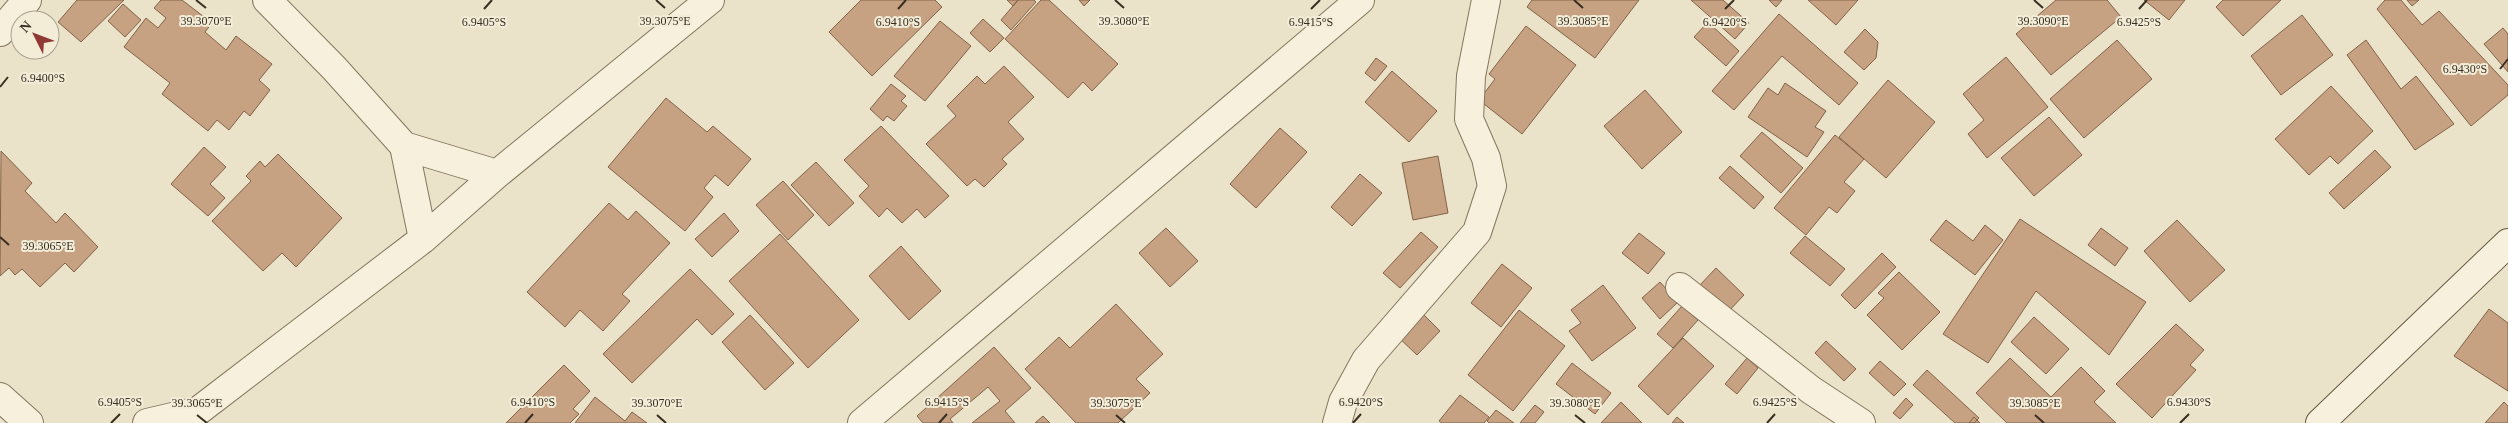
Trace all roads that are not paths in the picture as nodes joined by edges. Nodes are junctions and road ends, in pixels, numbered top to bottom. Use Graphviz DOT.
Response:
graph roads {
  1 [pos="27,0"];
  2 [pos="267,0"];
  3 [pos="710,0"];
  4 [pos="1360,0"];
  5 [pos="1486,0"];
  6 [pos="0,32"];
  7 [pos="404,146"];
  8 [pos="497,174"];
  9 [pos="423,239"];
  10 [pos="2508,243"];
  11 [pos="1680,287"];
  12 [pos="0,397"];
  13 [pos="29,423"];
  14 [pos="147,423"];
  15 [pos="862,423"];
  16 [pos="1337,423"];
  17 [pos="1860,423"];
  18 [pos="2320,423"];
  1 -- 6 [label="street"];
  2 -- 7 [label="street"];
  3 -- 8 [label="street"];
  4 -- 15 [label="street"];
  5 -- 16 [label="street"];
  7 -- 8 [label="street"];
  7 -- 9 [label="street"];
  8 -- 9 [label="street"];
  9 -- 14 [label="street"];
  10 -- 18 [label="street"];
  11 -- 17 [label="street"];
  12 -- 13 [label="street"];
}
